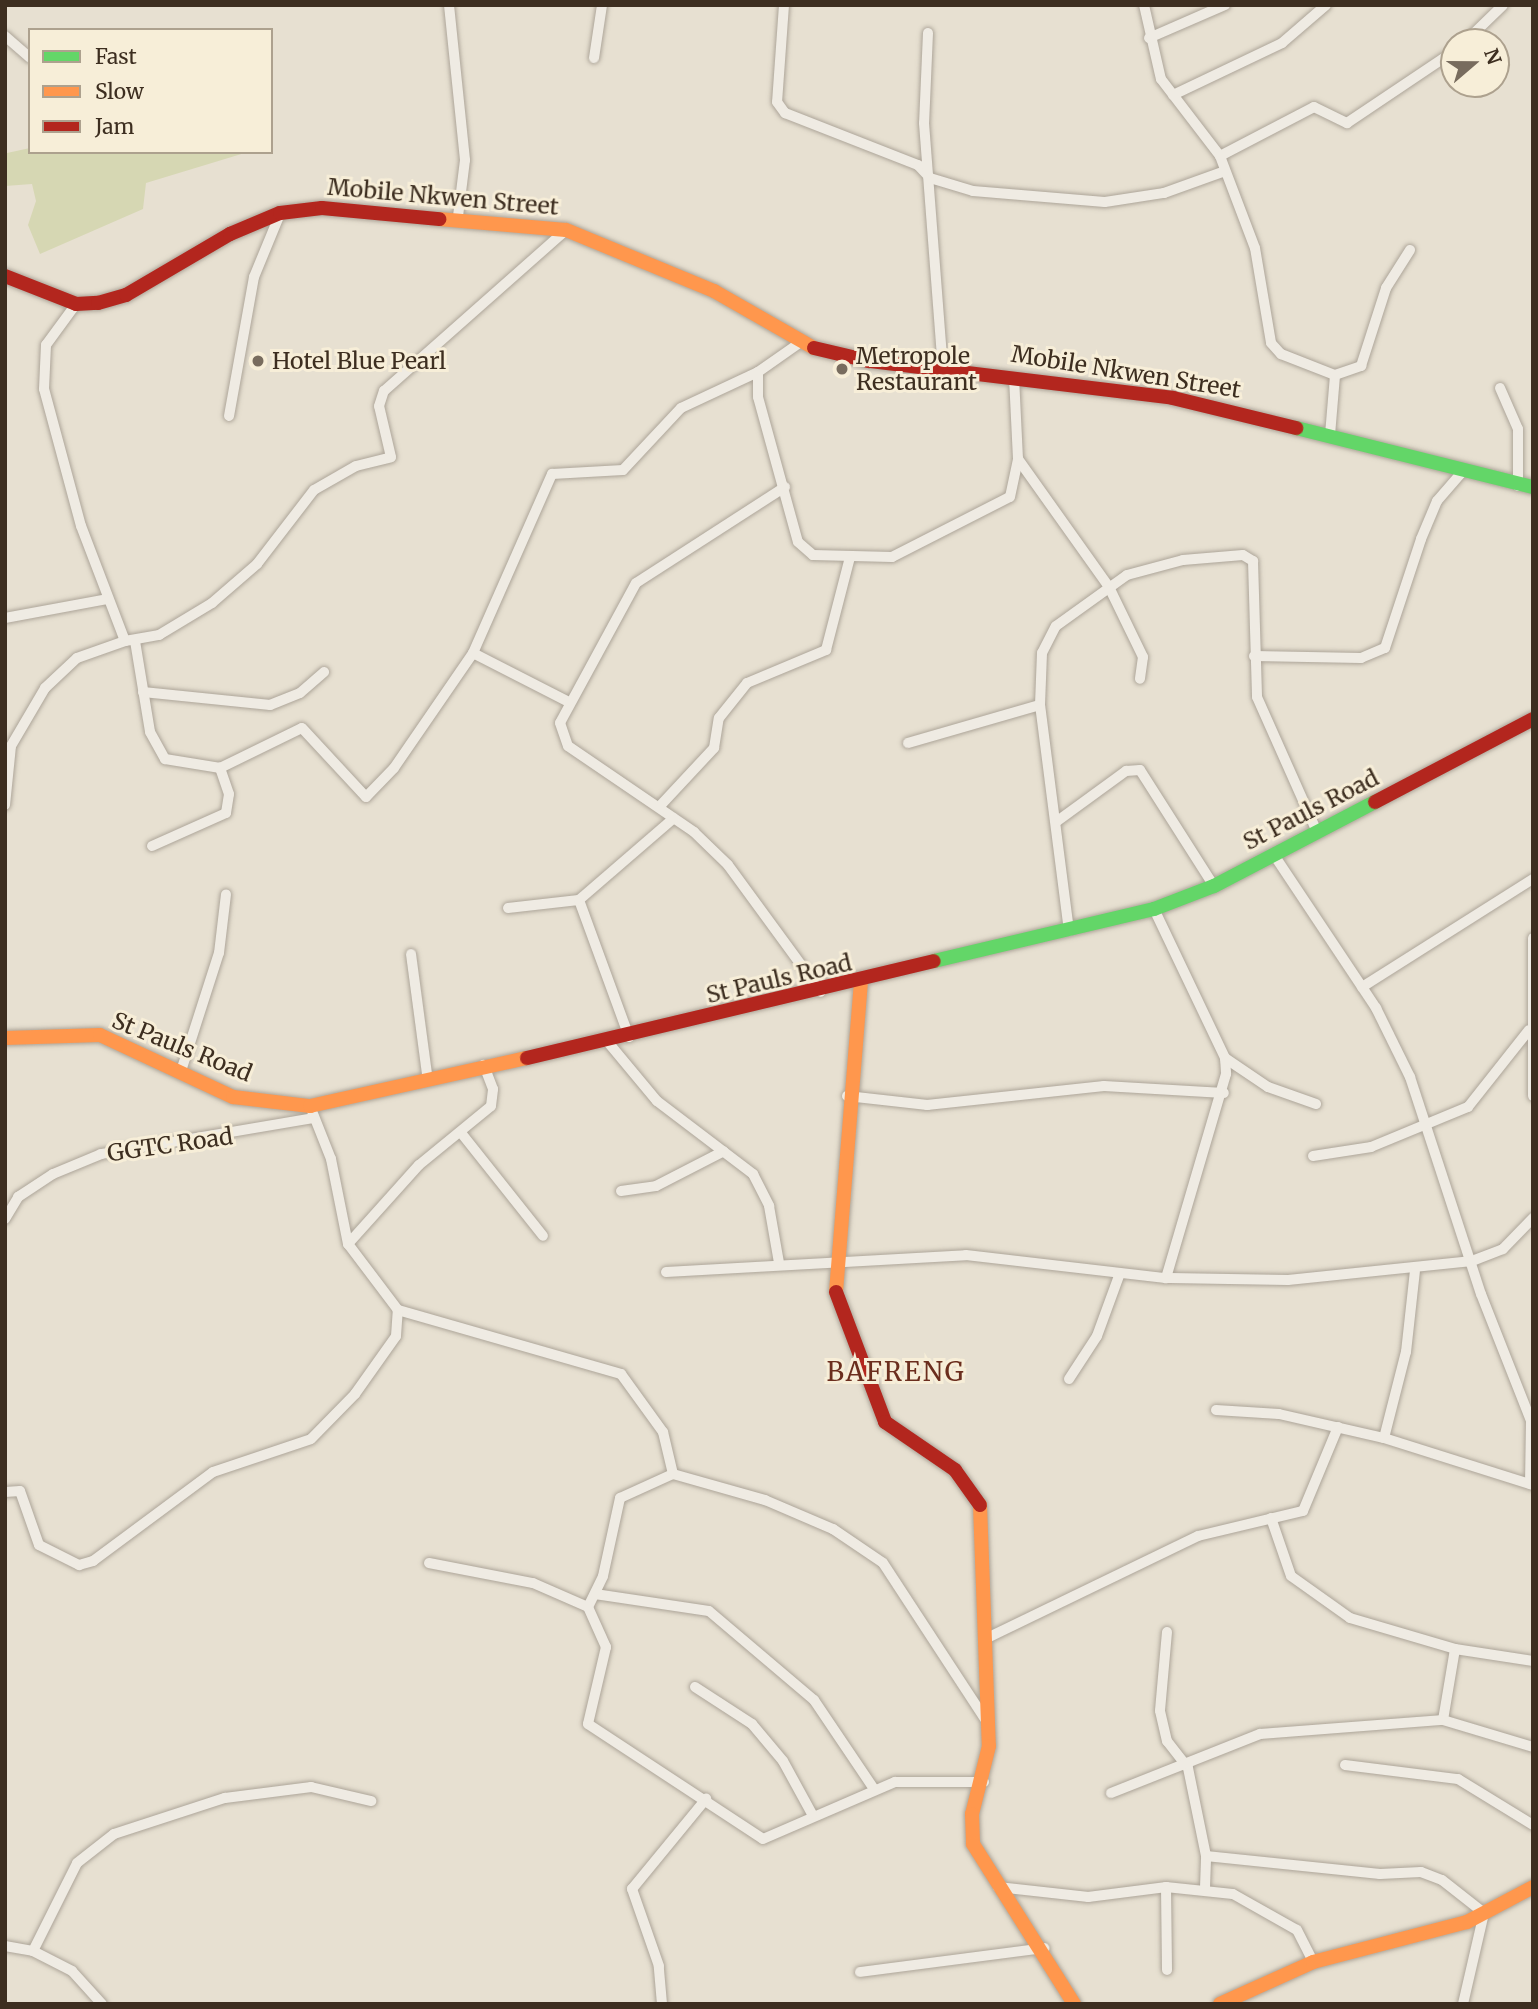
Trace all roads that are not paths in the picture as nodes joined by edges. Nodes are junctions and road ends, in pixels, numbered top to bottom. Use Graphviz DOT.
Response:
graph roads {
  1 [pos="449,5"];
  2 [pos="602,5"];
  3 [pos="785,5"];
  4 [pos="1144,5"];
  5 [pos="1225,5"];
  6 [pos="1326,5"];
  7 [pos="1503,5"];
  8 [pos="1479,28"];
  9 [pos="928,33"];
  10 [pos="5,36"];
  11 [pos="1149,38"];
  12 [pos="28,56"];
  13 [pos="594,58"];
  14 [pos="1440,61"];
  15 [pos="1173,95"];
  16 [pos="1220,156"];
  17 [pos="1225,171"];
  18 [pos="930,178"];
  19 [pos="280,213"];
  20 [pos="458,216"];
  21 [pos="566,230"];
  22 [pos="1410,250"];
  23 [pos="5,276"];
  24 [pos="76,303"];
  25 [pos="798,344"];
  26 [pos="943,368"];
  27 [pos="758,372"];
  28 [pos="1335,375"];
  29 [pos="1013,376"];
  30 [pos="1500,388"];
  31 [pos="229,416"];
  32 [pos="1330,435"];
  33 [pos="1018,459"];
  34 [pos="1463,471"];
  35 [pos="785,487"];
  36 [pos="1526,487"];
  37 [pos="850,557"];
  38 [pos="1109,587"];
  39 [pos="108,599"];
  40 [pos="5,618"];
  41 [pos="130,641"];
  42 [pos="473,653"];
  43 [pos="1254,656"];
  44 [pos="324,672"];
  45 [pos="1140,679"];
  46 [pos="143,692"];
  47 [pos="567,702"];
  48 [pos="1040,705"];
  49 [pos="1533,719"];
  50 [pos="908,743"];
  51 [pos="220,768"];
  52 [pos="5,805"];
  53 [pos="659,807"];
  54 [pos="674,818"];
  55 [pos="1056,822"];
  56 [pos="1317,832"];
  57 [pos="152,846"];
  58 [pos="1274,855"];
  59 [pos="1533,879"];
  60 [pos="1214,886"];
  61 [pos="226,894"];
  62 [pos="579,900"];
  63 [pos="508,908"];
  64 [pos="1154,909"];
  65 [pos="1069,931"];
  66 [pos="1533,937"];
  67 [pos="411,954"];
  68 [pos="861,983"];
  69 [pos="1362,987"];
  70 [pos="821,992"];
  71 [pos="1529,1030"];
  72 [pos="629,1037"];
  73 [pos="5,1038"];
  74 [pos="607,1041"];
  75 [pos="1225,1058"];
  76 [pos="484,1065"];
  77 [pos="182,1069"];
  78 [pos="428,1081"];
  79 [pos="1224,1093"];
  80 [pos="846,1096"];
  81 [pos="1533,1096"];
  82 [pos="1316,1104"];
  83 [pos="312,1112"];
  84 [pos="1429,1129"];
  85 [pos="461,1134"];
  86 [pos="724,1151"];
  87 [pos="1313,1156"];
  88 [pos="621,1191"];
  89 [pos="1533,1217"];
  90 [pos="5,1219"];
  91 [pos="543,1236"];
  92 [pos="348,1244"];
  93 [pos="833,1259"];
  94 [pos="1472,1261"];
  95 [pos="779,1263"];
  96 [pos="1415,1271"];
  97 [pos="666,1272"];
  98 [pos="1120,1273"];
  99 [pos="1166,1278"];
  100 [pos="398,1310"];
  101 [pos="1069,1379"];
  102 [pos="1216,1410"];
  103 [pos="1338,1427"];
  104 [pos="1384,1438"];
  105 [pos="1533,1439"];
  106 [pos="673,1474"];
  107 [pos="1531,1485"];
  108 [pos="5,1492"];
  109 [pos="1270,1518"];
  110 [pos="429,1563"];
  111 [pos="595,1594"];
  112 [pos="587,1607"];
  113 [pos="1167,1632"];
  114 [pos="987,1638"];
  115 [pos="1455,1649"];
  116 [pos="1533,1661"];
  117 [pos="695,1687"];
  118 [pos="1443,1720"];
  119 [pos="987,1722"];
  120 [pos="1533,1747"];
  121 [pos="1345,1765"];
  122 [pos="1188,1768"];
  123 [pos="984,1782"];
  124 [pos="874,1789"];
  125 [pos="1111,1793"];
  126 [pos="706,1799"];
  127 [pos="371,1801"];
  128 [pos="812,1814"];
  129 [pos="1533,1825"];
  130 [pos="1206,1856"];
  131 [pos="997,1887"];
  132 [pos="1166,1887"];
  133 [pos="1533,1887"];
  134 [pos="1205,1888"];
  135 [pos="1484,1913"];
  136 [pos="5,1946"];
  137 [pos="1044,1948"];
  138 [pos="33,1951"];
  139 [pos="1313,1962"];
  140 [pos="1167,1970"];
  141 [pos="860,1972"];
  142 [pos="102,2004"];
  143 [pos="662,2004"];
  144 [pos="1074,2004"];
  145 [pos="1220,2004"];
  146 [pos="1463,2004"];
  1 -- 20 [label="street"];
  2 -- 13 [label="street"];
  3 -- 18 [label="street"];
  4 -- 11 [label="street"];
  5 -- 11 [label="street"];
  6 -- 15 [label="street"];
  7 -- 8 [label="street"];
  9 -- 18 [label="street"];
  10 -- 12 [label="street"];
  11 -- 15 [label="street"];
  14 -- 16 [label="street"];
  15 -- 16 [label="street"];
  16 -- 17 [label="street"];
  17 -- 18 [label="street"];
  17 -- 28 [label="street"];
  18 -- 26 [label="street"];
  19 -- 20 [label="main road, Mobile Nkwen Street"];
  19 -- 24 [label="main road, Mobile Nkwen Street"];
  19 -- 31 [label="street"];
  20 -- 21 [label="main road, Mobile Nkwen Street"];
  21 -- 25 [label="main road, Mobile Nkwen Street"];
  21 -- 41 [label="street"];
  22 -- 28 [label="street"];
  23 -- 24 [label="main road, Mobile Nkwen Street"];
  24 -- 39 [label="street"];
  25 -- 26 [label="main road, Mobile Nkwen Street"];
  25 -- 27 [label="street"];
  26 -- 29 [label="main road, Mobile Nkwen Street"];
  27 -- 35 [label="street"];
  27 -- 42 [label="street"];
  28 -- 32 [label="street"];
  29 -- 32 [label="main road, Mobile Nkwen Street"];
  29 -- 33 [label="street"];
  30 -- 36 [label="street"];
  32 -- 34 [label="main road, Mobile Nkwen Street"];
  33 -- 37 [label="street"];
  33 -- 38 [label="street"];
  34 -- 36 [label="main road, Mobile Nkwen Street"];
  34 -- 43 [label="street"];
  35 -- 37 [label="street"];
  35 -- 47 [label="street"];
  37 -- 53 [label="street"];
  38 -- 43 [label="street"];
  38 -- 45 [label="street"];
  38 -- 48 [label="street"];
  39 -- 40 [label="street"];
  39 -- 41 [label="street"];
  41 -- 46 [label="street"];
  41 -- 52 [label="street"];
  42 -- 47 [label="street"];
  42 -- 51 [label="street"];
  43 -- 56 [label="street"];
  44 -- 46 [label="street"];
  46 -- 51 [label="street"];
  47 -- 53 [label="street"];
  48 -- 50 [label="street"];
  48 -- 55 [label="street"];
  49 -- 56 [label="main road, St Pauls Road"];
  51 -- 57 [label="street"];
  53 -- 54 [label="street"];
  54 -- 62 [label="street"];
  54 -- 70 [label="street"];
  55 -- 60 [label="street"];
  55 -- 65 [label="street"];
  56 -- 58 [label="main road, St Pauls Road"];
  58 -- 60 [label="main road, St Pauls Road"];
  58 -- 69 [label="street"];
  59 -- 69 [label="street"];
  60 -- 64 [label="main road, St Pauls Road"];
  61 -- 77 [label="street"];
  62 -- 63 [label="street"];
  62 -- 72 [label="street"];
  64 -- 65 [label="main road, St Pauls Road"];
  64 -- 75 [label="street"];
  65 -- 68 [label="main road, St Pauls Road"];
  66 -- 71 [label="street"];
  67 -- 78 [label="street"];
  68 -- 70 [label="main road, St Pauls Road"];
  68 -- 80 [label="main road"];
  69 -- 84 [label="street"];
  70 -- 72 [label="main road, St Pauls Road"];
  71 -- 81 [label="street"];
  71 -- 84 [label="street"];
  72 -- 74 [label="main road, St Pauls Road"];
  73 -- 77 [label="main road, St Pauls Road"];
  74 -- 76 [label="main road, St Pauls Road"];
  74 -- 86 [label="street"];
  75 -- 79 [label="street"];
  75 -- 82 [label="street"];
  76 -- 78 [label="main road, St Pauls Road"];
  76 -- 85 [label="street"];
  77 -- 83 [label="main road, St Pauls Road"];
  78 -- 83 [label="main road, St Pauls Road"];
  79 -- 80 [label="street"];
  79 -- 99 [label="street"];
  80 -- 93 [label="main road"];
  83 -- 90 [label="street, GGTC Road"];
  83 -- 92 [label="street"];
  84 -- 87 [label="street"];
  84 -- 94 [label="street"];
  85 -- 91 [label="street"];
  85 -- 92 [label="street"];
  86 -- 88 [label="street"];
  86 -- 95 [label="street"];
  89 -- 94 [label="street"];
  92 -- 100 [label="street"];
  93 -- 95 [label="street"];
  93 -- 98 [label="street"];
  93 -- 114 [label="main road"];
  94 -- 96 [label="street"];
  94 -- 105 [label="street"];
  95 -- 97 [label="street"];
  96 -- 99 [label="street"];
  96 -- 104 [label="street"];
  98 -- 99 [label="street"];
  98 -- 101 [label="street"];
  100 -- 106 [label="street"];
  100 -- 108 [label="street"];
  102 -- 103 [label="street"];
  103 -- 104 [label="street"];
  103 -- 109 [label="street"];
  104 -- 107 [label="street"];
  105 -- 107 [label="street"];
  106 -- 111 [label="street"];
  106 -- 119 [label="street"];
  109 -- 114 [label="street"];
  109 -- 115 [label="street"];
  110 -- 112 [label="street"];
  111 -- 112 [label="street"];
  111 -- 124 [label="street"];
  112 -- 126 [label="street"];
  113 -- 122 [label="street"];
  114 -- 119 [label="main road"];
  115 -- 116 [label="street"];
  115 -- 118 [label="street"];
  117 -- 128 [label="street"];
  118 -- 120 [label="street"];
  118 -- 122 [label="street"];
  119 -- 123 [label="main road"];
  121 -- 129 [label="street"];
  122 -- 125 [label="street"];
  122 -- 130 [label="street"];
  123 -- 124 [label="street"];
  123 -- 131 [label="main road"];
  124 -- 128 [label="street"];
  126 -- 128 [label="street"];
  126 -- 143 [label="street"];
  127 -- 138 [label="street"];
  130 -- 134 [label="street"];
  130 -- 135 [label="street"];
  131 -- 132 [label="street"];
  131 -- 137 [label="main road"];
  132 -- 134 [label="street"];
  132 -- 140 [label="street"];
  133 -- 135 [label="main road"];
  134 -- 139 [label="street"];
  135 -- 139 [label="main road"];
  135 -- 146 [label="street"];
  136 -- 138 [label="street"];
  137 -- 141 [label="street"];
  137 -- 144 [label="main road"];
  138 -- 142 [label="street"];
  139 -- 145 [label="main road"];
}
